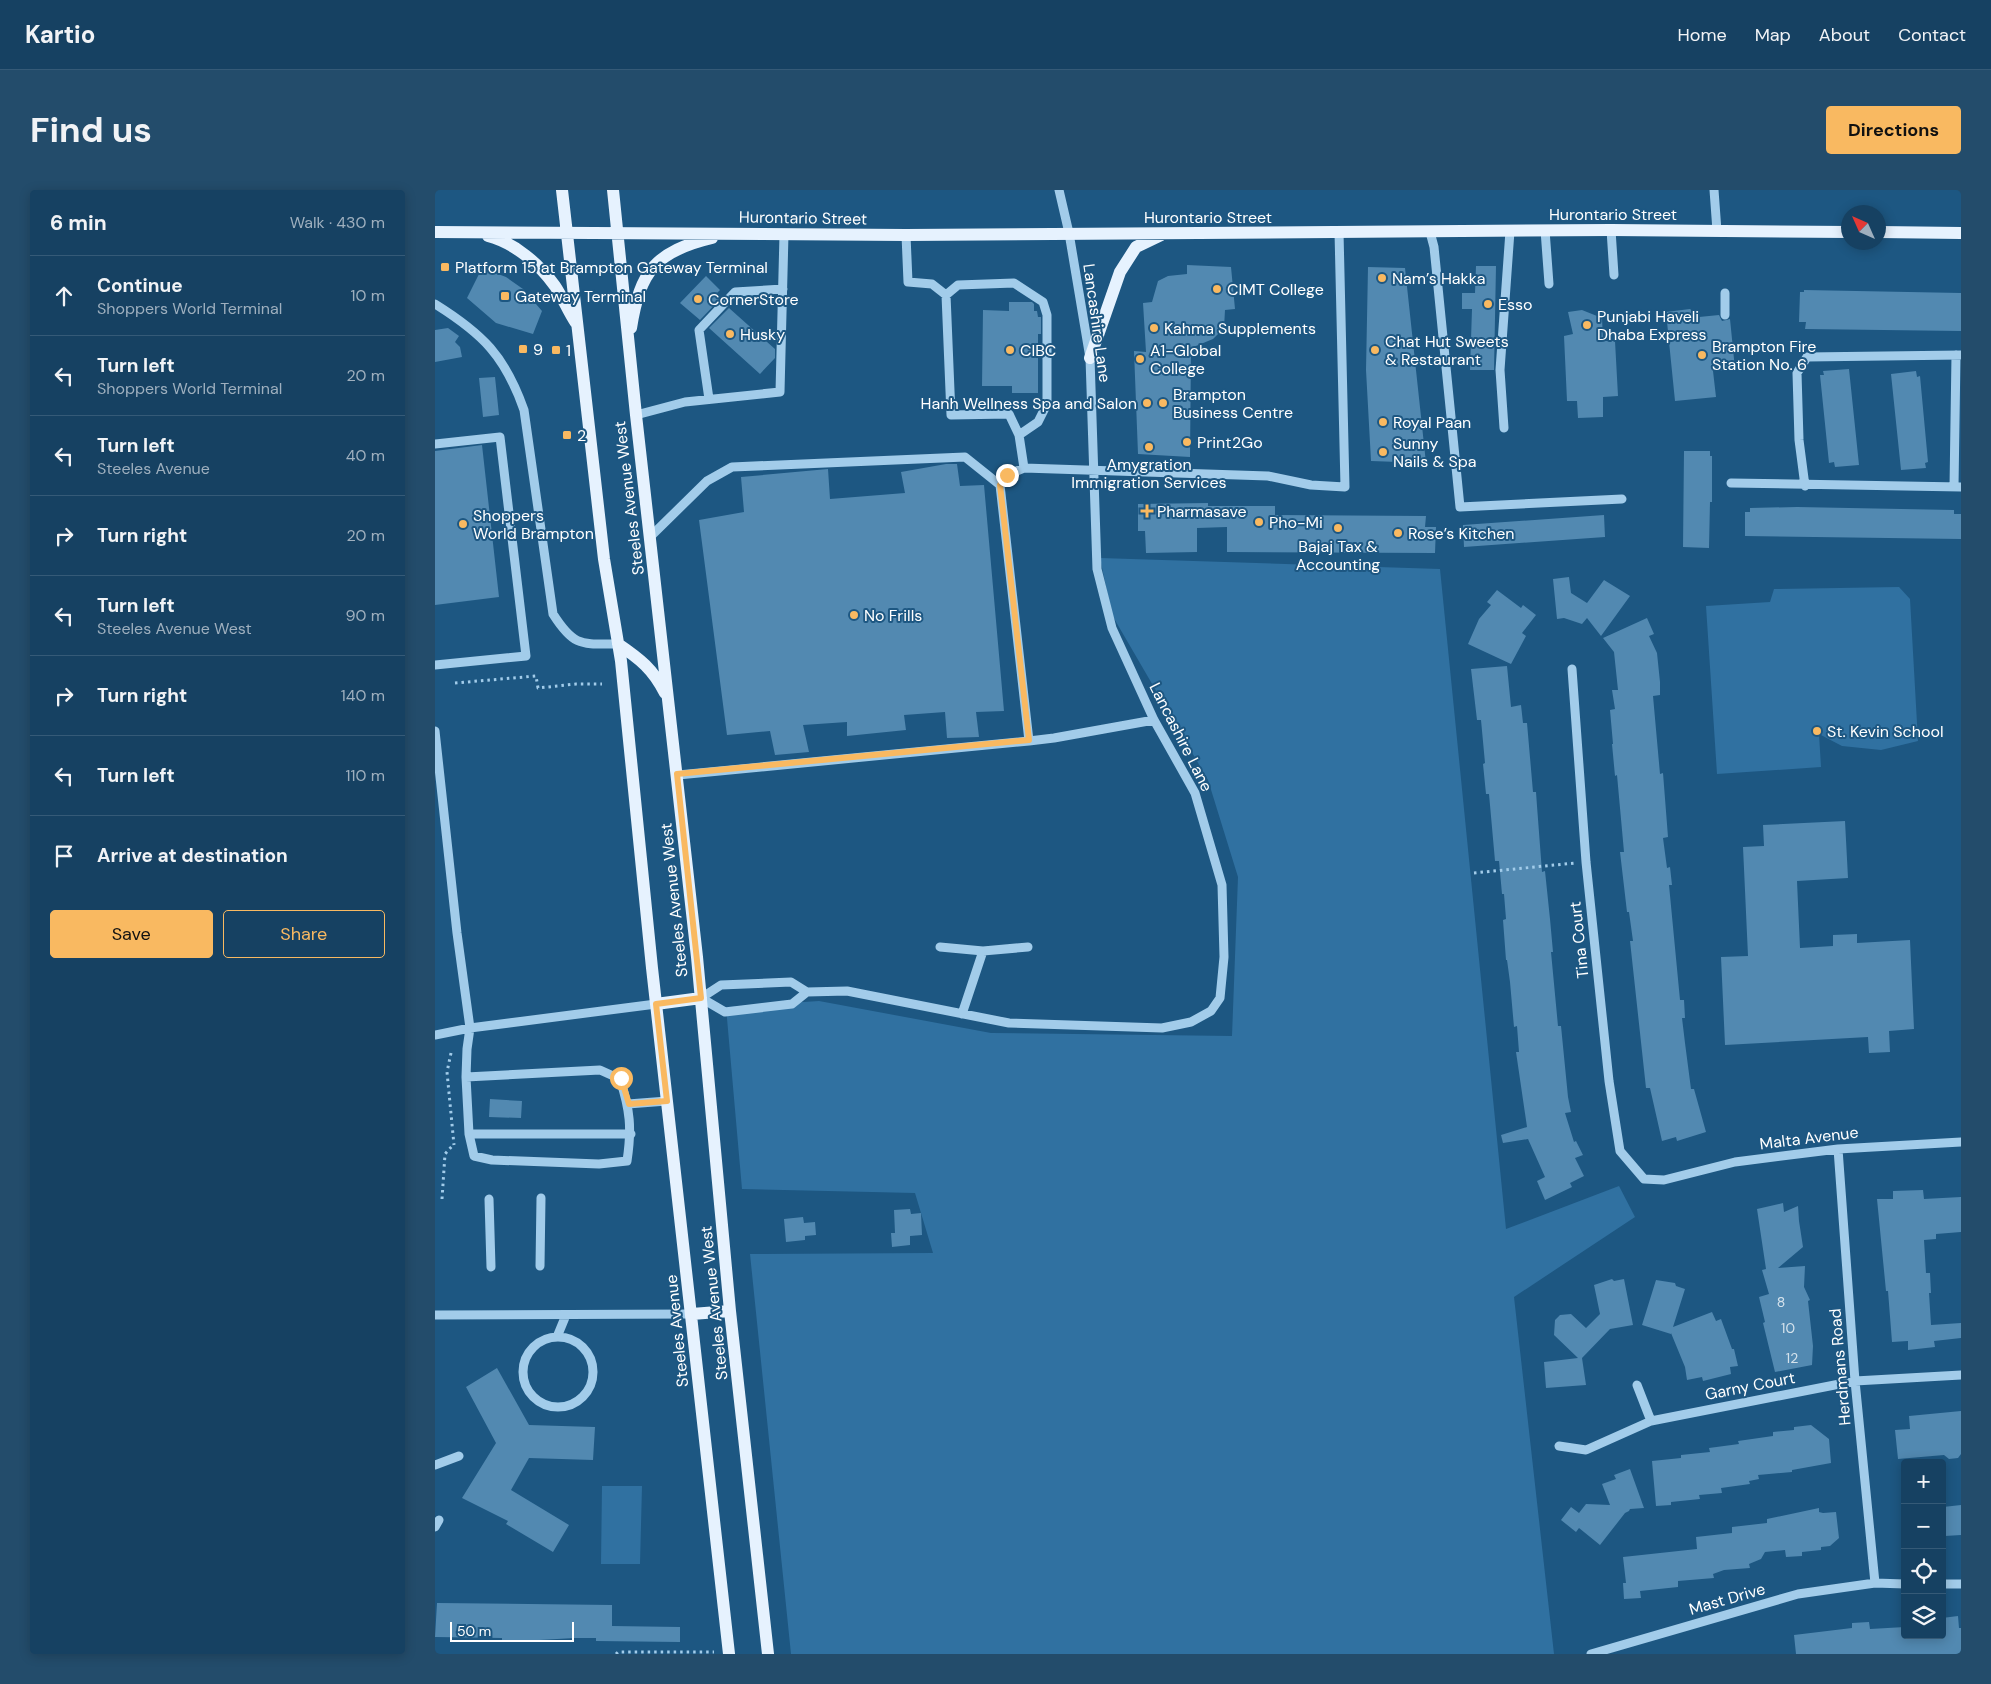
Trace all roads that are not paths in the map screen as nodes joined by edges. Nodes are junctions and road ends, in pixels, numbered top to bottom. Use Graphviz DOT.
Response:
graph roads {
  1 [pos="562,190"];
  2 [pos="613,190"];
  3 [pos="1059,190"];
  4 [pos="1714,190"];
  5 [pos="1545,230"];
  6 [pos="1611,230"];
  7 [pos="1510,231"];
  8 [pos="1717,231"];
  9 [pos="435,232"];
  10 [pos="473,232"];
  11 [pos="567,232"];
  12 [pos="1339,232"];
  13 [pos="1430,232"];
  14 [pos="1841,232"];
  15 [pos="1886,232"];
  16 [pos="617,233"];
  17 [pos="734,233"];
  18 [pos="1069,233"];
  19 [pos="1166,233"];
  20 [pos="1961,233"];
  21 [pos="784,234"];
  22 [pos="906,235"];
  23 [pos="1614,275"];
  24 [pos="1549,284"];
  25 [pos="783,289"];
  26 [pos="1725,293"];
  27 [pos="946,295"];
  28 [pos="435,304"];
  29 [pos="1725,315"];
  30 [pos="578,325"];
  31 [pos="628,345"];
  32 [pos="1959,355"];
  33 [pos="1090,358"];
  34 [pos="709,400"];
  35 [pos="636,415"];
  36 [pos="1504,428"];
  37 [pos="1019,435"];
  38 [pos="435,444"];
  39 [pos="1024,468"];
  40 [pos="1095,472"];
  41 [pos="1731,483"];
  42 [pos="1000,485"];
  43 [pos="1805,486"];
  44 [pos="1958,487"];
  45 [pos="1622,499"];
  46 [pos="651,536"];
  47 [pos="618,644"];
  48 [pos="435,666"];
  49 [pos="1573,669"];
  50 [pos="668,699"];
  51 [pos="1154,720"];
  52 [pos="435,731"];
  53 [pos="1029,740"];
  54 [pos="677,774"];
  55 [pos="940,947"];
  56 [pos="1028,947"];
  57 [pos="983,952"];
  58 [pos="807,992"];
  59 [pos="701,998"];
  60 [pos="656,1004"];
  61 [pos="963,1014"];
  62 [pos="470,1028"];
  63 [pos="435,1036"];
  64 [pos="466,1077"];
  65 [pos="667,1101"];
  66 [pos="629,1104"];
  67 [pos="469,1134"];
  68 [pos="631,1134"];
  69 [pos="1961,1142"];
  70 [pos="1838,1149"];
  71 [pos="1663,1180"];
  72 [pos="541,1198"];
  73 [pos="489,1199"];
  74 [pos="540,1266"];
  75 [pos="491,1267"];
  76 [pos="730,1311"];
  77 [pos="692,1314"];
  78 [pos="435,1315"];
  79 [pos="566,1315"];
  80 [pos="557,1337"];
  81 [pos="1961,1375"];
  82 [pos="1855,1381"];
  83 [pos="1637,1385"];
  84 [pos="1651,1421"];
  85 [pos="1559,1446"];
  86 [pos="459,1456"];
  87 [pos="435,1466"];
  88 [pos="1875,1583"];
  89 [pos="1901,1584"];
  90 [pos="1946,1584"];
  91 [pos="1961,1584"];
  92 [pos="729,1654"];
  93 [pos="767,1654"];
  94 [pos="1591,1654"];
  1 -- 11 [label="main road"];
  2 -- 16 [label="main road"];
  3 -- 18 [label="street, Lancashire Lane"];
  4 -- 8 [label="street"];
  5 -- 6 [label="main road, Hurontario Street"];
  5 -- 7 [label="main road, Hurontario Street"];
  5 -- 24 [label="street"];
  6 -- 8 [label="main road, Hurontario Street"];
  6 -- 23 [label="street"];
  7 -- 13 [label="main road, Hurontario Street"];
  7 -- 36 [label="street"];
  8 -- 14 [label="main road, Hurontario Street"];
  9 -- 10 [label="main road, Hurontario Street"];
  10 -- 11 [label="main road, Hurontario Street"];
  10 -- 30 [label="main road"];
  11 -- 16 [label="main road, Hurontario Street"];
  11 -- 30 [label="main road, Steeles Avenue West"];
  12 -- 13 [label="main road, Hurontario Street"];
  12 -- 19 [label="main road, Hurontario Street"];
  12 -- 40 [label="street"];
  13 -- 45 [label="street"];
  15 -- 20 [label="main road"];
  16 -- 17 [label="main road, Hurontario Street"];
  16 -- 31 [label="main road, Steeles Avenue West"];
  17 -- 21 [label="main road, Hurontario Street"];
  17 -- 31 [label="main road"];
  18 -- 19 [label="main road, Hurontario Street"];
  18 -- 22 [label="main road, Hurontario Street"];
  18 -- 33 [label="street, Lancashire Lane"];
  19 -- 33 [label="main road"];
  21 -- 22 [label="main road, Hurontario Street"];
  21 -- 25 [label="street"];
  22 -- 27 [label="street"];
  25 -- 34 [label="street"];
  25 -- 34 [label="street"];
  26 -- 29 [label="street"];
  27 -- 37 [label="street"];
  27 -- 37 [label="street"];
  28 -- 47 [label="street"];
  30 -- 47 [label="main road, Steeles Avenue West"];
  31 -- 35 [label="main road, Steeles Avenue West"];
  32 -- 43 [label="street"];
  32 -- 44 [label="street"];
  33 -- 40 [label="street, Lancashire Lane"];
  34 -- 35 [label="street"];
  35 -- 46 [label="main road, Steeles Avenue West"];
  37 -- 39 [label="street"];
  38 -- 48 [label="street"];
  39 -- 40 [label="street"];
  39 -- 42 [label="street"];
  40 -- 51 [label="street, Lancashire Lane"];
  41 -- 43 [label="street"];
  42 -- 46 [label="street"];
  42 -- 53 [label="street"];
  43 -- 44 [label="street"];
  46 -- 50 [label="main road, Steeles Avenue West"];
  47 -- 50 [label="main road"];
  47 -- 60 [label="main road, Steeles Avenue West"];
  49 -- 71 [label="street, Tina Court"];
  50 -- 54 [label="main road, Steeles Avenue West"];
  51 -- 53 [label="street"];
  51 -- 61 [label="street, Lancashire Lane"];
  52 -- 62 [label="street"];
  53 -- 54 [label="street"];
  54 -- 59 [label="main road, Steeles Avenue West"];
  55 -- 57 [label="street"];
  56 -- 57 [label="street"];
  57 -- 61 [label="street"];
  58 -- 59 [label="street, Lancashire Lane"];
  58 -- 59 [label="street"];
  58 -- 61 [label="street, Lancashire Lane"];
  59 -- 60 [label="main road"];
  59 -- 76 [label="main road, Steeles Avenue West"];
  60 -- 62 [label="street"];
  60 -- 65 [label="main road, Steeles Avenue"];
  62 -- 63 [label="street"];
  62 -- 64 [label="street"];
  64 -- 66 [label="street"];
  64 -- 67 [label="street"];
  65 -- 66 [label="street"];
  65 -- 77 [label="main road, Steeles Avenue"];
  66 -- 68 [label="street"];
  67 -- 68 [label="street"];
  67 -- 68 [label="street"];
  69 -- 70 [label="street, Malta Avenue"];
  70 -- 71 [label="street, Malta Avenue"];
  70 -- 82 [label="street, Herdmans Road"];
  72 -- 74 [label="street"];
  73 -- 75 [label="street"];
  76 -- 77 [label="main road"];
  76 -- 93 [label="main road, Steeles Avenue West"];
  77 -- 79 [label="street"];
  77 -- 92 [label="main road, Steeles Avenue"];
  78 -- 79 [label="street"];
  79 -- 80 [label="street"];
  80 -- 80 [label="street"];
  81 -- 82 [label="street, Garny Court"];
  82 -- 84 [label="street, Garny Court"];
  82 -- 88 [label="street, Herdmans Road"];
  83 -- 84 [label="street"];
  84 -- 85 [label="street, Garny Court"];
  86 -- 87 [label="street"];
  88 -- 89 [label="street, Mast Drive"];
  88 -- 94 [label="street, Mast Drive"];
  90 -- 91 [label="street"];
}
